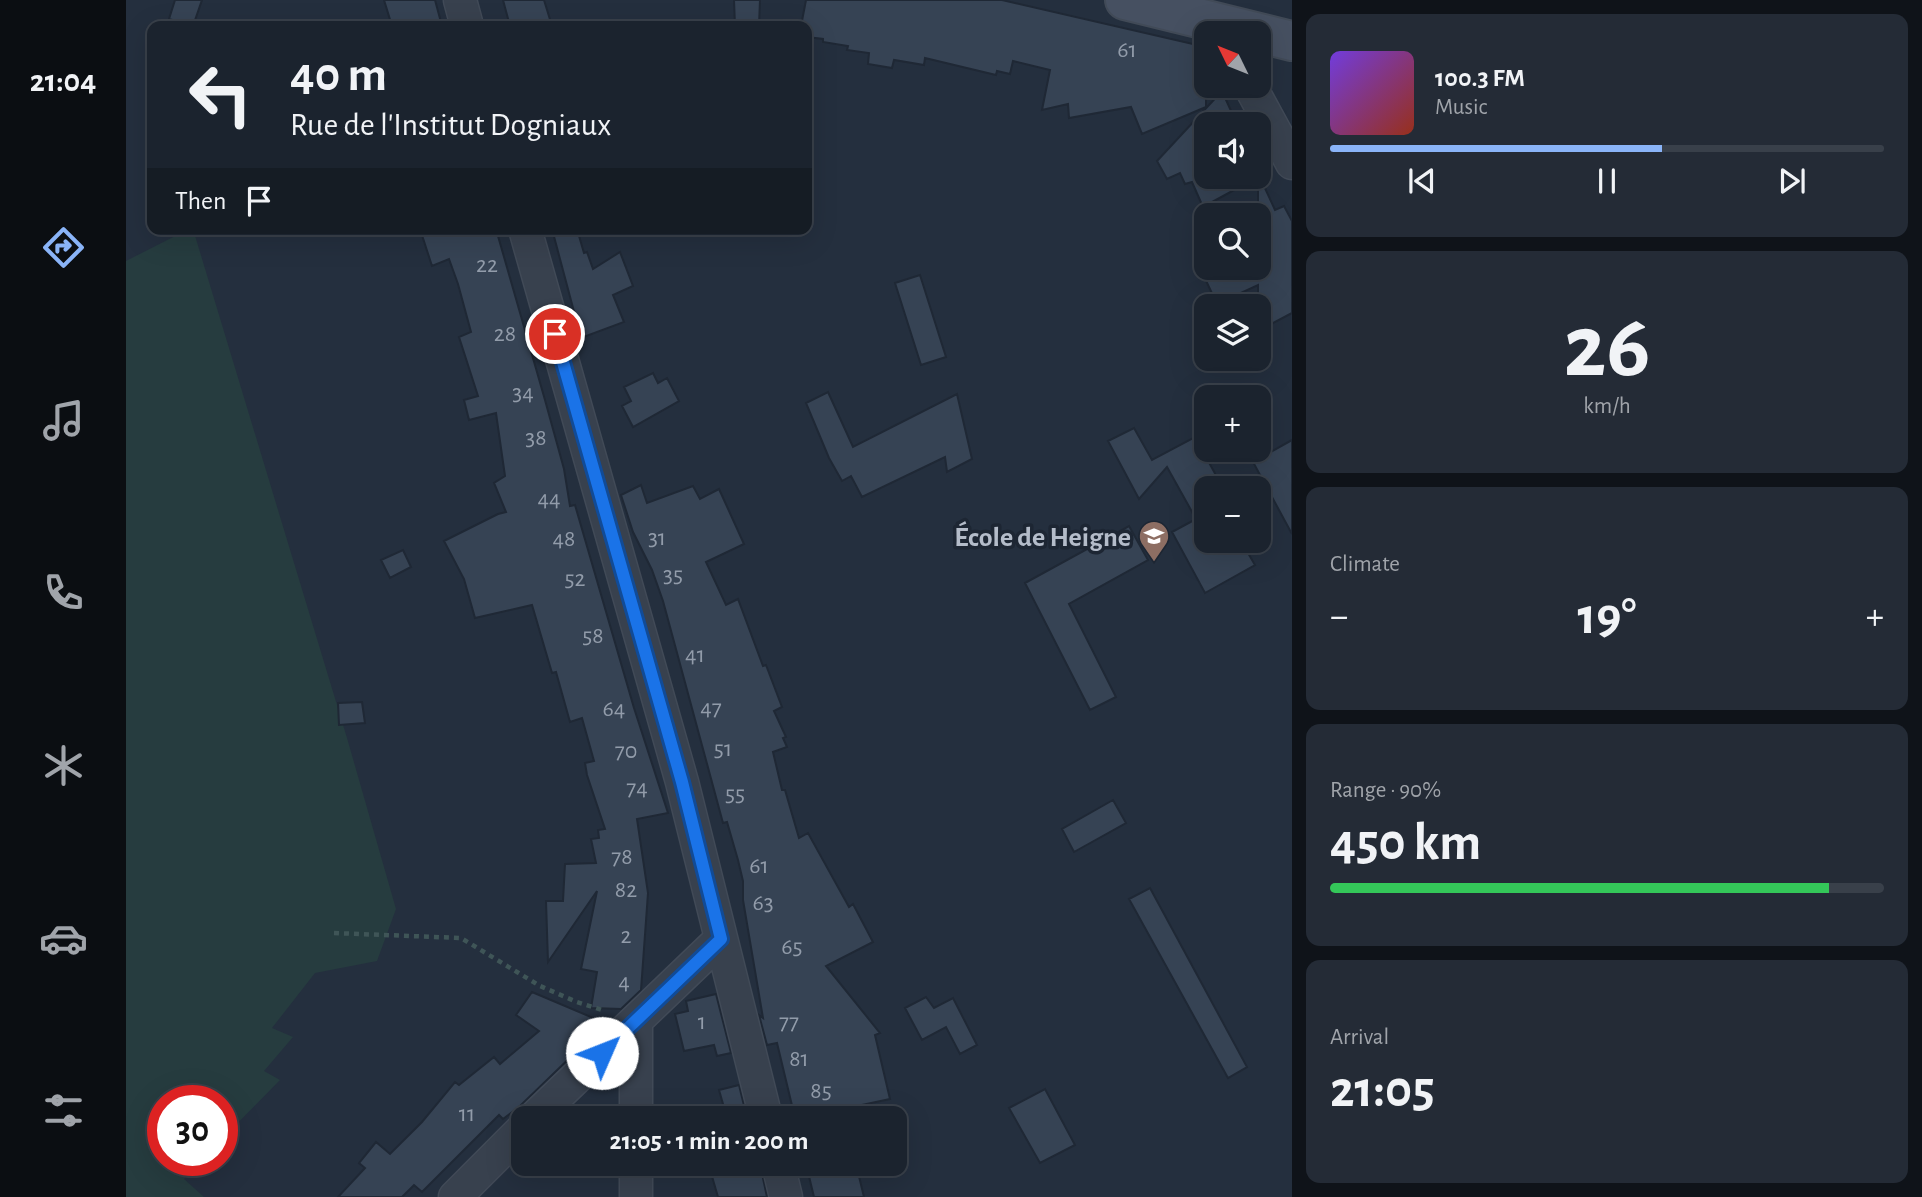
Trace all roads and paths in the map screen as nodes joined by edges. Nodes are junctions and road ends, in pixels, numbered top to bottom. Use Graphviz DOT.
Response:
graph roads {
  1 [pos="460,0"];
  2 [pos="1125,0"];
  3 [pos="1213,18"];
  4 [pos="466,21"];
  5 [pos="1292,41"];
  6 [pos="1257,98"];
  7 [pos="1292,163"];
  8 [pos="527,235"];
  9 [pos="334,933"];
  10 [pos="721,939"];
  11 [pos="636,1021"];
  12 [pos="547,1106"];
  13 [pos="636,1106"];
  14 [pos="763,1106"];
  15 [pos="511,1141"];
  16 [pos="636,1176"];
  17 [pos="781,1176"];
  18 [pos="455,1197"];
  19 [pos="636,1197"];
  20 [pos="786,1197"];
  1 -- 4 [label="street"];
  2 -- 3 [label="street"];
  3 -- 5 [label="street"];
  6 -- 7 [label="street"];
  8 -- 10 [label="street"];
  9 -- 11 [label="path"];
  10 -- 11 [label="street"];
  10 -- 14 [label="street"];
  11 -- 12 [label="street"];
  11 -- 13 [label="street"];
  15 -- 18 [label="street"];
  16 -- 19 [label="street"];
  17 -- 20 [label="street"];
}
